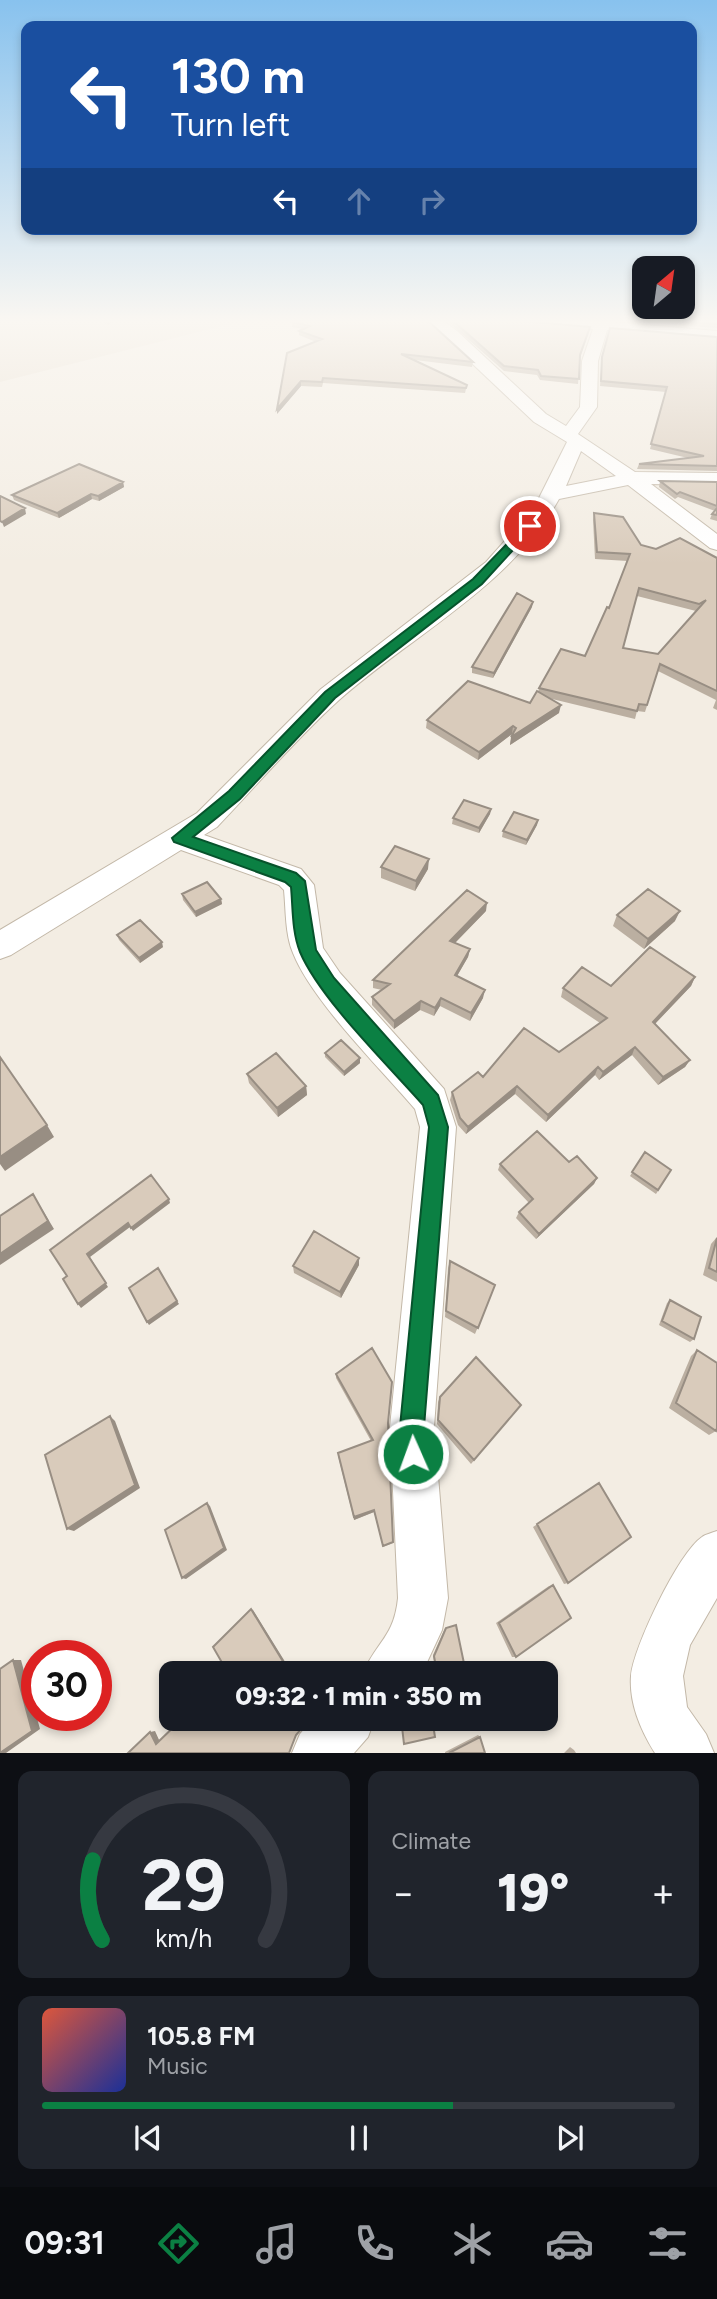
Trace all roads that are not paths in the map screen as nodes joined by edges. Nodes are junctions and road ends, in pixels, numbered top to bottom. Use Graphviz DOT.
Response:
graph roads {
  1 [pos="520,401"];
  2 [pos="591,401"];
  3 [pos="572,438"];
  4 [pos="630,478"];
  5 [pos="717,479"];
  6 [pos="552,494"];
  7 [pos="717,544"];
  8 [pos="180,838"];
  9 [pos="0,946"];
  10 [pos="717,1555"];
  11 [pos="399,1661"];
  12 [pos="338,1731"];
  13 [pos="319,1753"];
  14 [pos="687,1753"];
  1 -- 3 [label="street"];
  2 -- 3 [label="street"];
  3 -- 4 [label="street"];
  3 -- 6 [label="street"];
  4 -- 5 [label="street"];
  4 -- 6 [label="street"];
  4 -- 7 [label="street"];
  6 -- 8 [label="street"];
  8 -- 9 [label="street"];
  8 -- 11 [label="street"];
  10 -- 14 [label="street"];
  12 -- 13 [label="street"];
}
